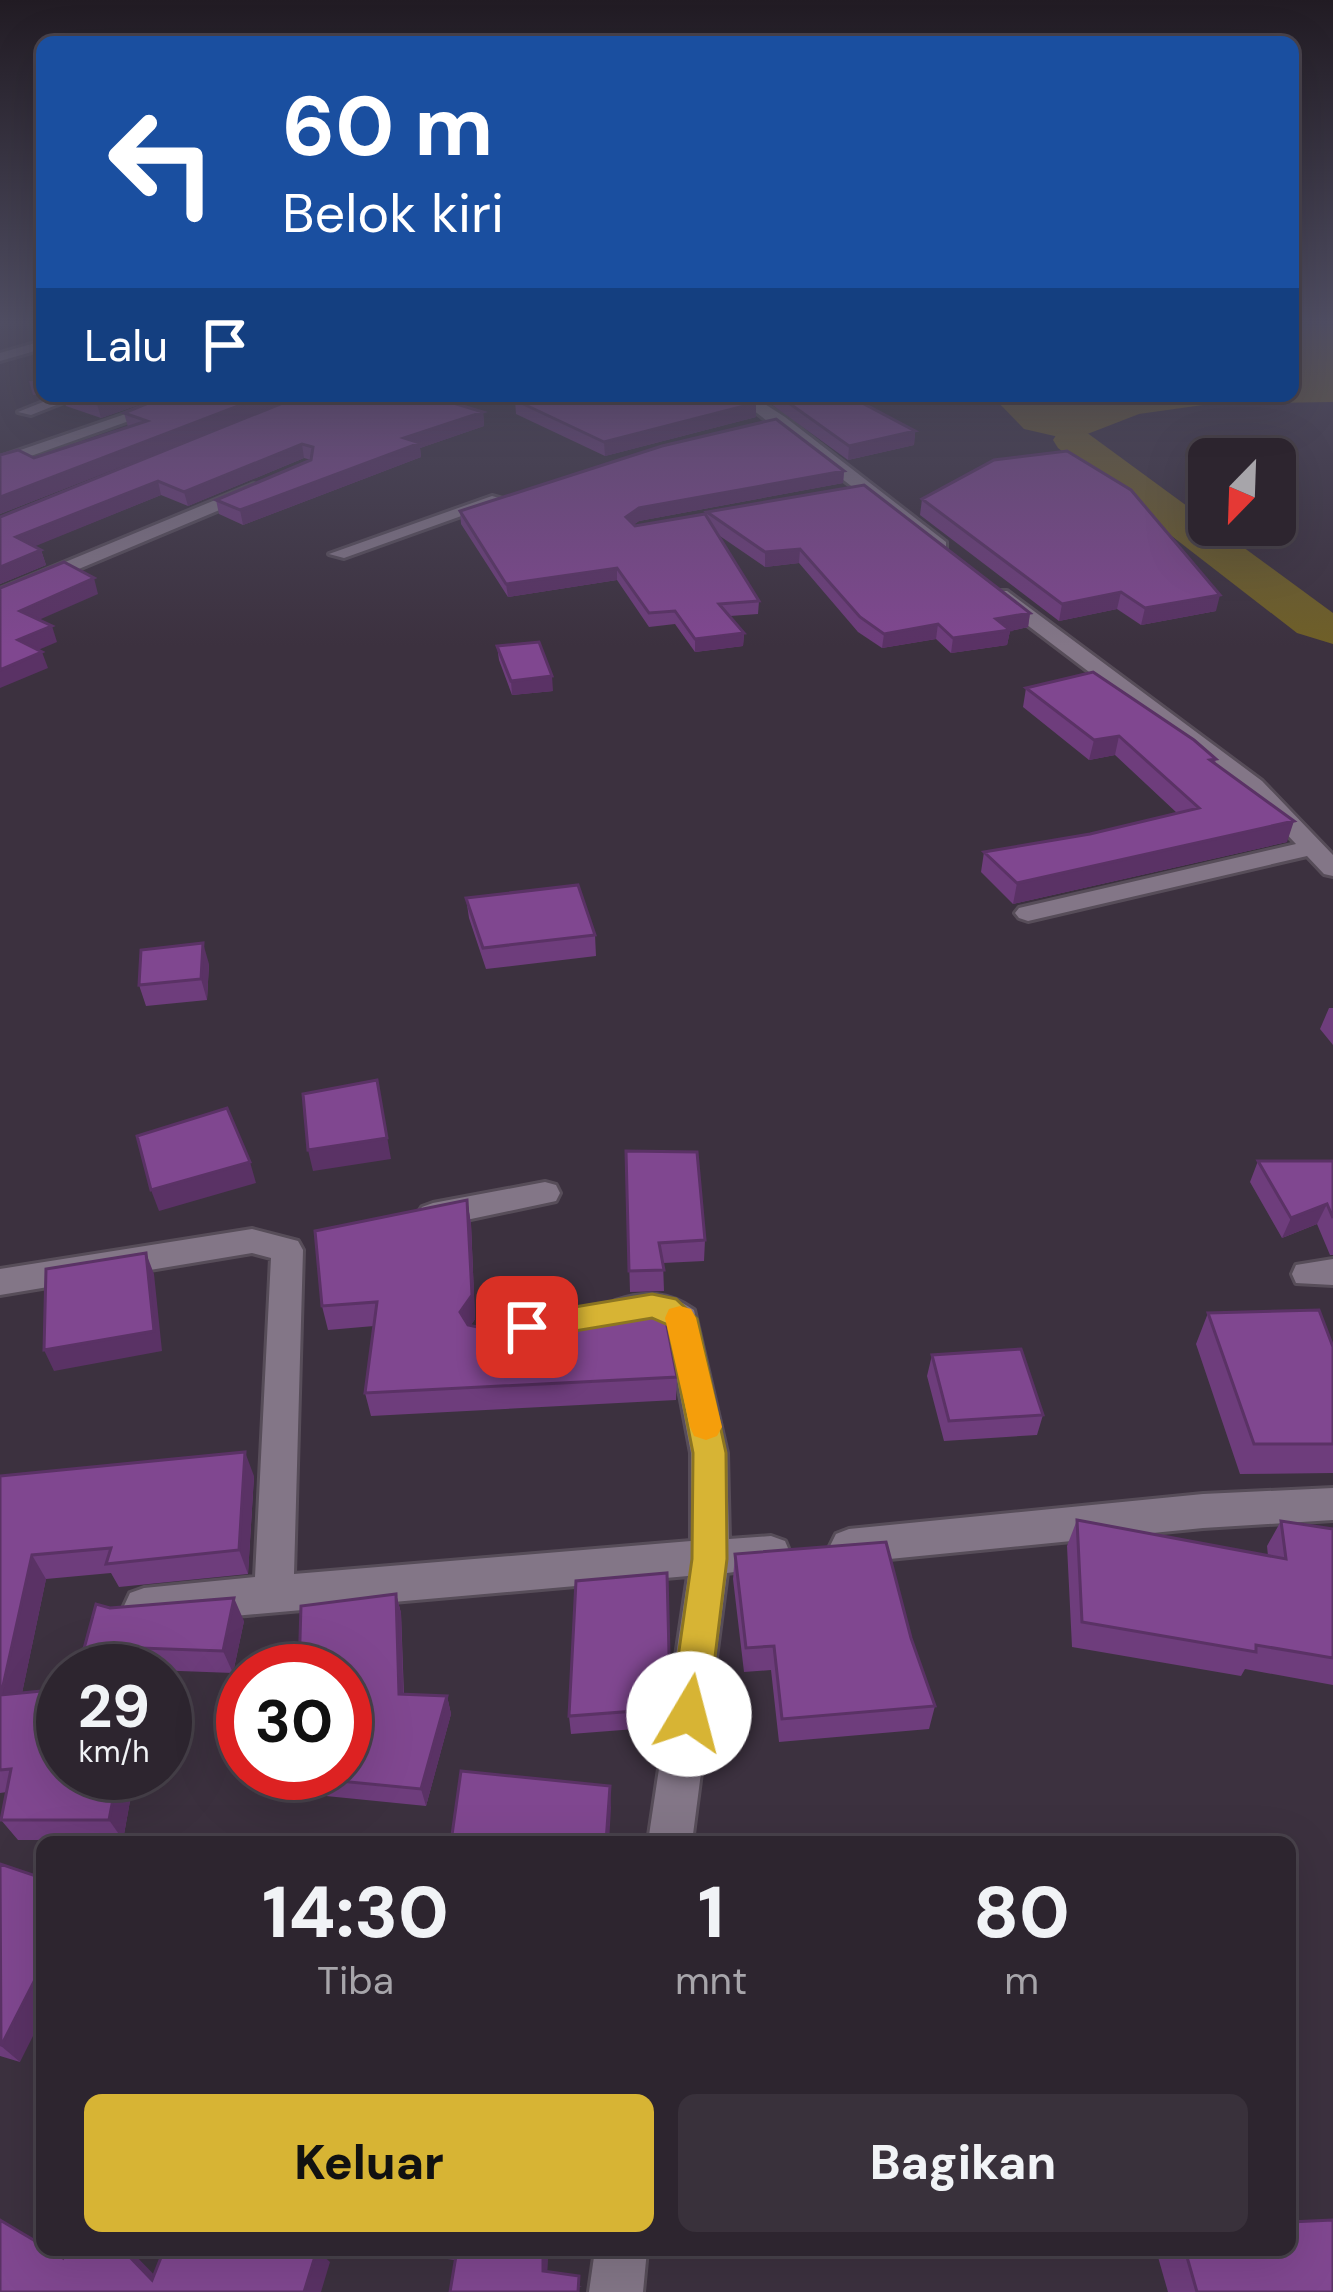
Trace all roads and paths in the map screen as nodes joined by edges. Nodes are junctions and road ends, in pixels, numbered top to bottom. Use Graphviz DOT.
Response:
graph roads {
  1 [pos="87,432"];
  2 [pos="795,432"];
  3 [pos="0,462"];
  4 [pos="272,482"];
  5 [pos="868,488"];
  6 [pos="847,492"];
  7 [pos="508,497"];
  8 [pos="338,554"];
  9 [pos="951,555"];
  10 [pos="979,579"];
  11 [pos="0,596"];
  12 [pos="1313,847"];
  13 [pos="1333,868"];
  14 [pos="1028,914"];
  15 [pos="545,1192"];
  16 [pos="413,1220"];
  17 [pos="325,1237"];
  18 [pos="281,1246"];
  19 [pos="0,1282"];
  20 [pos="590,1317"];
  21 [pos="281,1453"];
  22 [pos="234,1458"];
  23 [pos="1333,1504"];
  24 [pos="710,1559"];
  25 [pos="274,1592"];
  26 [pos="122,1609"];
  27 [pos="671,1836"];
  28 [pos="620,2256"];
  29 [pos="616,2292"];
  1 -- 3 [label="street"];
  2 -- 5 [label="street"];
  4 -- 11 [label="street"];
  5 -- 6 [label="street"];
  5 -- 9 [label="street"];
  7 -- 8 [label="street"];
  10 -- 12 [label="street"];
  12 -- 13 [label="street"];
  12 -- 14 [label="street"];
  15 -- 16 [label="street"];
  17 -- 18 [label="street"];
  18 -- 19 [label="street"];
  18 -- 21 [label="street"];
  20 -- 24 [label="street"];
  21 -- 22 [label="street"];
  21 -- 25 [label="street"];
  23 -- 24 [label="street"];
  24 -- 25 [label="street"];
  24 -- 27 [label="street"];
  25 -- 26 [label="street"];
  28 -- 29 [label="street"];
}
